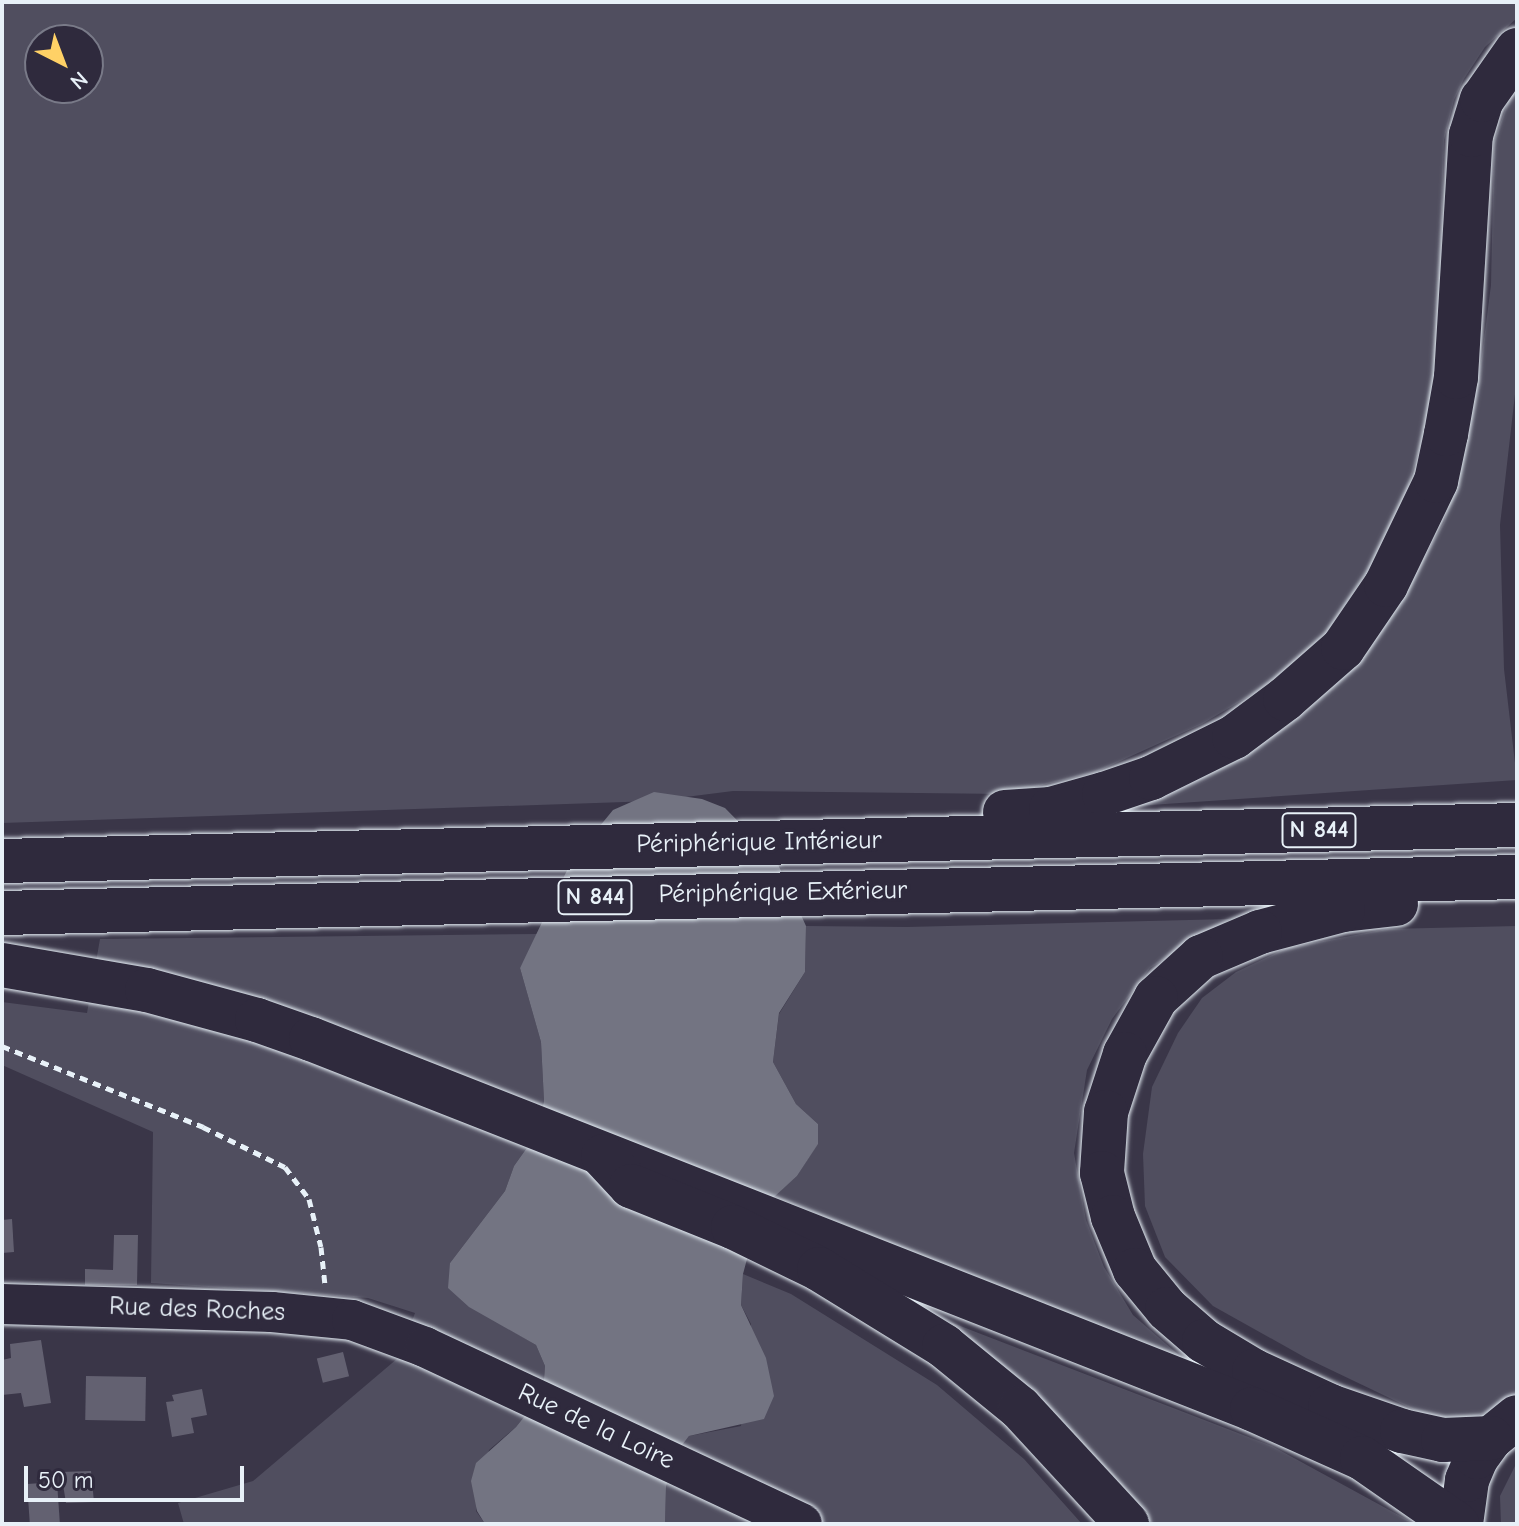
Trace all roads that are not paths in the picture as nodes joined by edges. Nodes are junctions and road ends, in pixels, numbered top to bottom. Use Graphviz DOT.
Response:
graph roads {
  1 [pos="1517,50"];
  2 [pos="1517,825"];
  3 [pos="945,839"];
  4 [pos="2,861"];
  5 [pos="1517,877"];
  6 [pos="1517,884"];
  7 [pos="2,913"];
  8 [pos="2,965"];
  9 [pos="804,1246"];
  10 [pos="2,1304"];
  11 [pos="390,1332"];
  12 [pos="1504,1427"];
  13 [pos="802,1524"];
  14 [pos="1127,1524"];
  15 [pos="1459,1524"];
  1 -- 3 [label="main road"];
  2 -- 3 [label="main road, Périphérique Intérieur / N 844"];
  3 -- 4 [label="main road, Périphérique Intérieur / N 844"];
  5 -- 7 [label="main road, Périphérique Extérieur / N 844"];
  6 -- 12 [label="main road"];
  8 -- 9 [label="main road"];
  9 -- 14 [label="main road"];
  9 -- 15 [label="main road"];
  10 -- 11 [label="street, Rue des Roches"];
  11 -- 13 [label="street, Rue de la Loire"];
  12 -- 15 [label="main road"];
}
